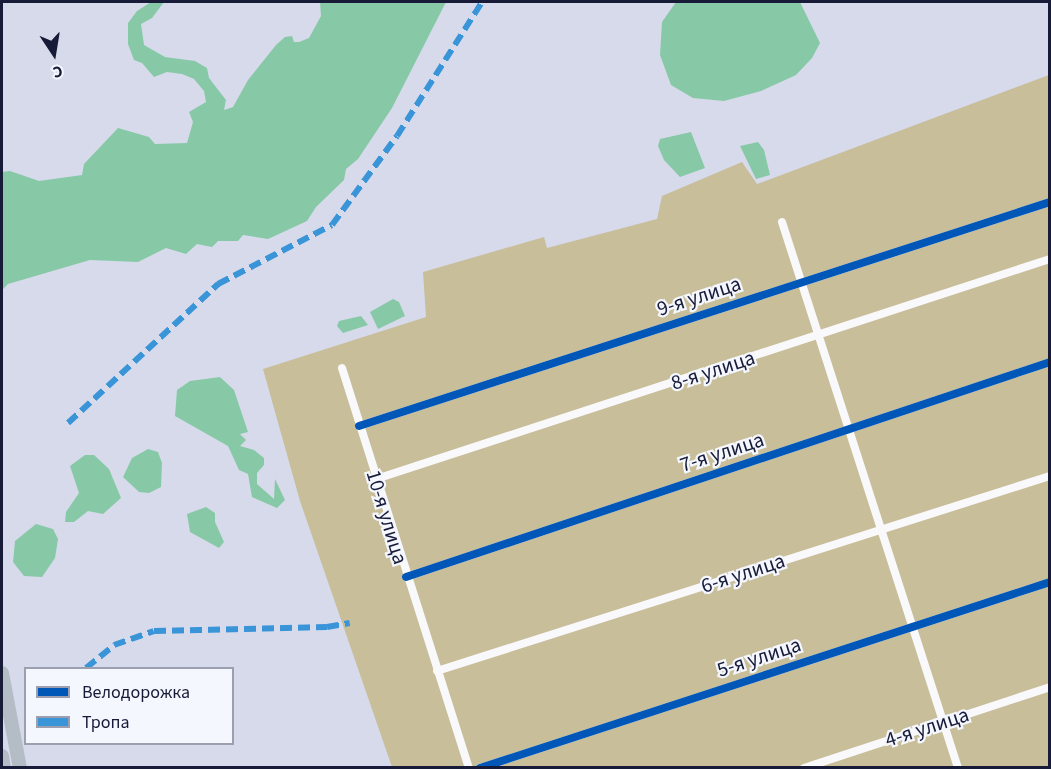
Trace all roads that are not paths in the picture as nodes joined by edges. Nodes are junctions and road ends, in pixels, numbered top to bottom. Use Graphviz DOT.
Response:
graph roads {
  1 [pos="1050,202"];
  2 [pos="782,222"];
  3 [pos="1050,259"];
  4 [pos="801,282"];
  5 [pos="818,336"];
  6 [pos="1050,362"];
  7 [pos="342,368"];
  8 [pos="359,426"];
  9 [pos="847,429"];
  10 [pos="1050,476"];
  11 [pos="376,479"];
  12 [pos="880,529"];
  13 [pos="406,577"];
  14 [pos="1050,582"];
  15 [pos="911,626"];
  16 [pos="437,671"];
  17 [pos="2,673"];
  18 [pos="1050,687"];
  19 [pos="942,722"];
  20 [pos="2,756"];
  21 [pos="4,768"];
  22 [pos="20,768"];
  23 [pos="469,768"];
  24 [pos="480,768"];
  25 [pos="804,768"];
  26 [pos="958,768"];
  1 -- 4 [label="street, 9-я улица"];
  2 -- 4 [label="street"];
  3 -- 5 [label="street, 8-я улица"];
  4 -- 5 [label="street"];
  4 -- 8 [label="street, 9-я улица"];
  5 -- 9 [label="street"];
  5 -- 11 [label="street, 8-я улица"];
  6 -- 9 [label="street, 7-я улица"];
  7 -- 8 [label="street, 10-я улица"];
  8 -- 11 [label="street, 10-я улица"];
  9 -- 12 [label="street"];
  9 -- 13 [label="street, 7-я улица"];
  10 -- 12 [label="street, 6-я улица"];
  11 -- 13 [label="street, 10-я улица"];
  12 -- 15 [label="street"];
  12 -- 16 [label="street, 6-я улица"];
  13 -- 16 [label="street, 10-я улица"];
  14 -- 15 [label="street, 5-я улица"];
  15 -- 19 [label="street"];
  15 -- 24 [label="street, 5-я улица"];
  16 -- 23 [label="street, 10-я улица"];
  17 -- 22 [label="highway"];
  18 -- 19 [label="street, 4-я улица"];
  19 -- 25 [label="street, 4-я улица"];
  19 -- 26 [label="street"];
  20 -- 21 [label="highway"];
}
